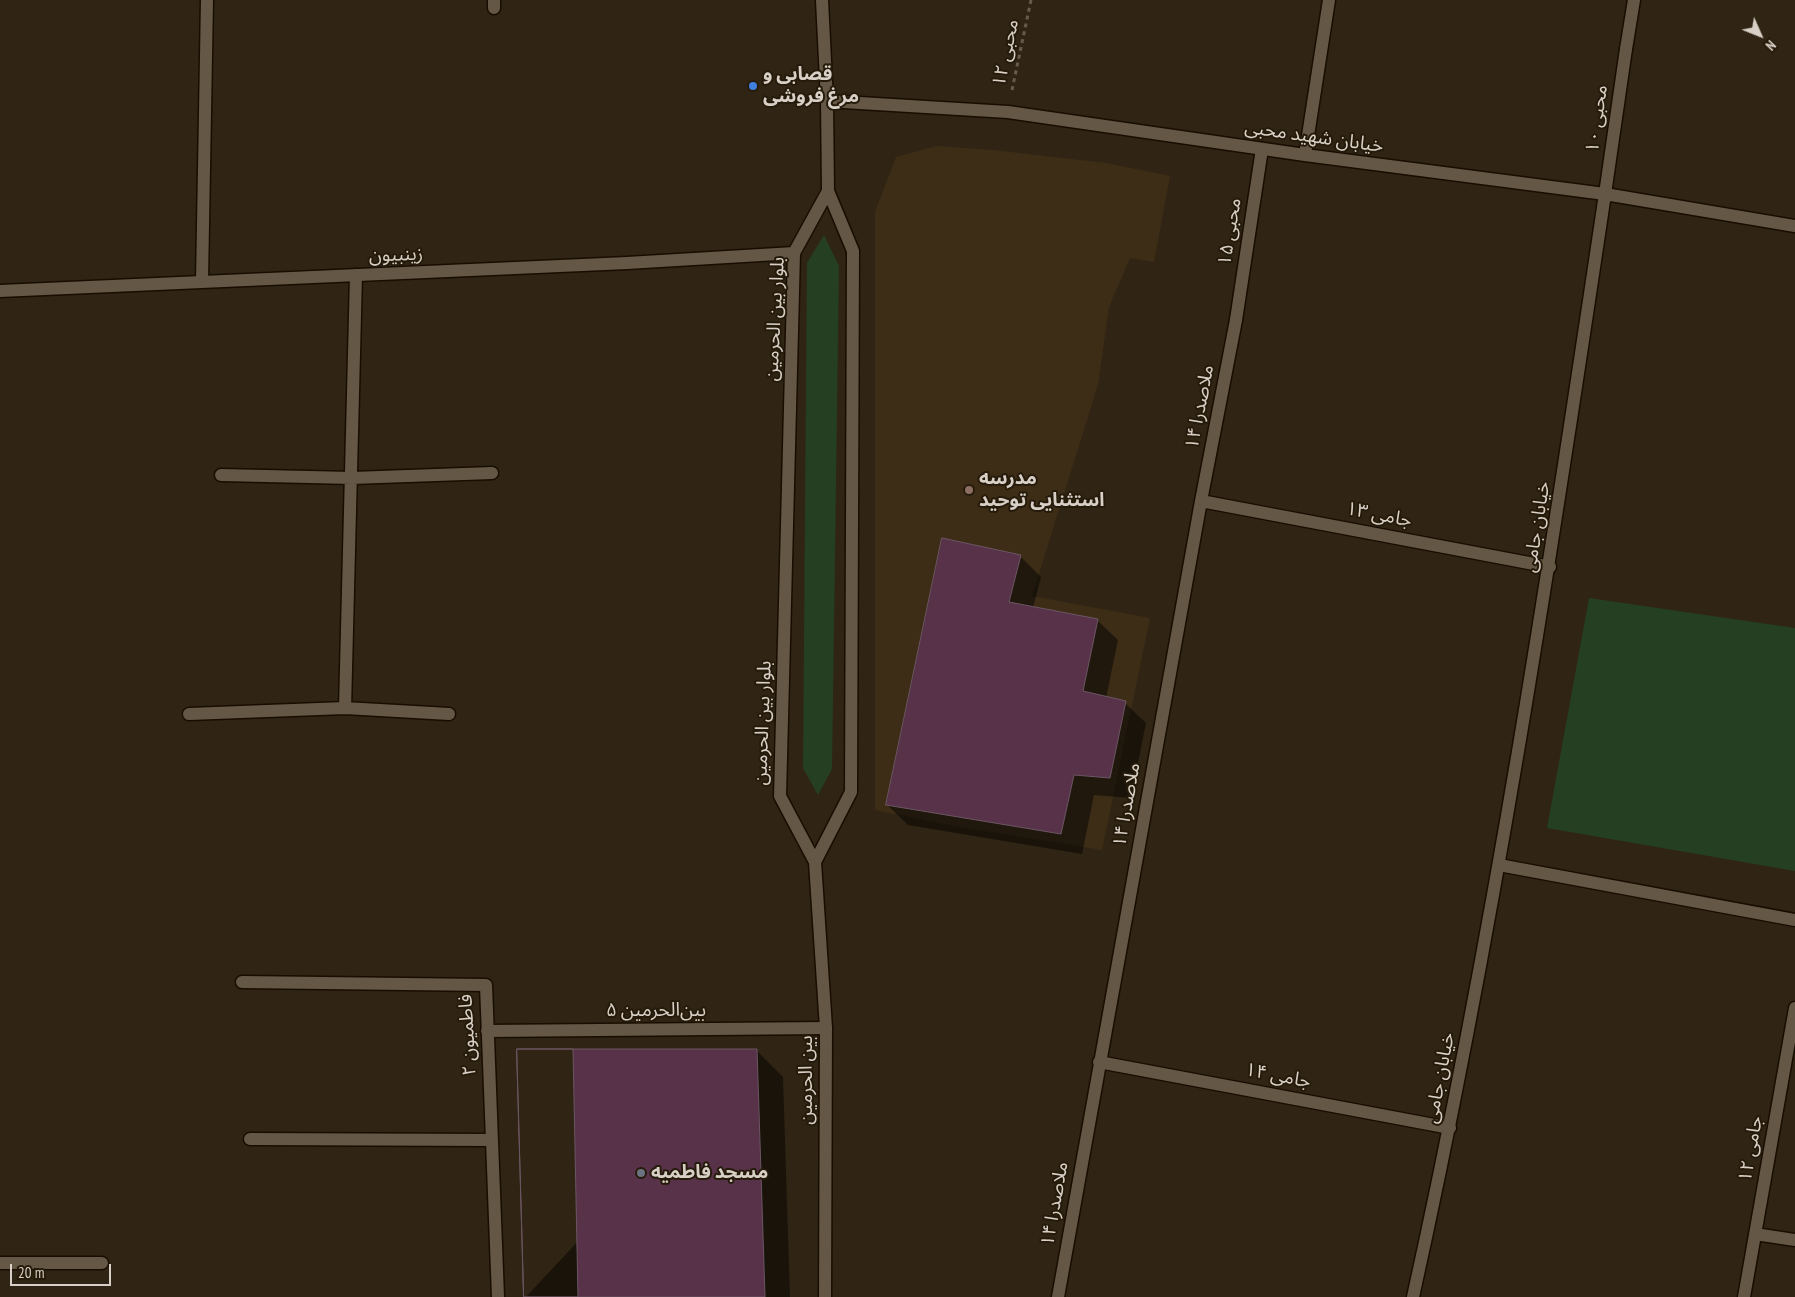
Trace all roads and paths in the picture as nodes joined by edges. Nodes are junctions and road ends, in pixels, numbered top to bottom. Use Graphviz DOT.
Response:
graph roads {
  1 [pos="207,0"];
  2 [pos="822,0"];
  3 [pos="1031,0"];
  4 [pos="1329,0"];
  5 [pos="1634,0"];
  6 [pos="827,101"];
  7 [pos="1008,112"];
  8 [pos="1262,149"];
  9 [pos="1305,155"];
  10 [pos="828,191"];
  11 [pos="1605,194"];
  12 [pos="1795,226"];
  13 [pos="794,253"];
  14 [pos="356,275"];
  15 [pos="202,282"];
  16 [pos="0,291"];
  17 [pos="1236,320"];
  18 [pos="492,473"];
  19 [pos="221,475"];
  20 [pos="352,478"];
  21 [pos="1201,501"];
  22 [pos="1550,567"];
  23 [pos="344,708"];
  24 [pos="189,714"];
  25 [pos="449,714"];
  26 [pos="815,862"];
  27 [pos="1499,865"];
  28 [pos="1795,920"];
  29 [pos="242,982"];
  30 [pos="1795,1008"];
  31 [pos="826,1028"];
  32 [pos="487,1031"];
  33 [pos="1099,1062"];
  34 [pos="1450,1128"];
  35 [pos="250,1139"];
  36 [pos="492,1140"];
  37 [pos="1755,1234"];
  38 [pos="1795,1240"];
  39 [pos="0,1263"];
  40 [pos="102,1263"];
  41 [pos="498,1297"];
  42 [pos="825,1297"];
  43 [pos="1058,1297"];
  44 [pos="1413,1297"];
  45 [pos="1744,1297"];
  1 -- 15 [label="street"];
  2 -- 6 [label="street"];
  3 -- 7 [label="path, محبی ۱۲"];
  4 -- 9 [label="street"];
  5 -- 11 [label="street, محبی ۱۰"];
  6 -- 7 [label="street, خیابان شهید محبی"];
  6 -- 10 [label="street"];
  7 -- 8 [label="street, خیابان شهید محبی"];
  8 -- 9 [label="street, خیابان شهید محبی"];
  8 -- 17 [label="street, محبی ۱۵"];
  9 -- 11 [label="street, خیابان شهید محبی"];
  10 -- 13 [label="street, بلوار بین الحرمین"];
  10 -- 26 [label="street"];
  11 -- 12 [label="street, خیابان شهید محبی"];
  11 -- 22 [label="street, خیابان جامی"];
  13 -- 14 [label="street, زینبیون"];
  13 -- 26 [label="street, بلوار بین الحرمین"];
  14 -- 15 [label="street, زینبیون"];
  14 -- 20 [label="street"];
  15 -- 16 [label="street, زینبیون"];
  17 -- 21 [label="street, ملاصدرا ۱۴"];
  18 -- 20 [label="street"];
  19 -- 20 [label="street"];
  20 -- 23 [label="street"];
  21 -- 22 [label="street, جامی ۱۳"];
  21 -- 33 [label="street, ملاصدرا ۱۴"];
  22 -- 27 [label="street, خیابان جامی"];
  23 -- 24 [label="street"];
  23 -- 25 [label="street"];
  26 -- 31 [label="street, بین الحرمین"];
  27 -- 28 [label="street"];
  27 -- 34 [label="street, خیابان جامی"];
  29 -- 32 [label="street, فاطمیون ۲"];
  30 -- 37 [label="street, جامی ۱۲"];
  31 -- 32 [label="street, بین‌الحرمین ۵"];
  31 -- 42 [label="street, بین الحرمین"];
  32 -- 36 [label="street, فاطمیون ۲"];
  33 -- 34 [label="street, جامی ۱۴"];
  33 -- 43 [label="street, ملاصدرا ۱۴"];
  34 -- 44 [label="street, خیابان جامی"];
  35 -- 36 [label="street"];
  36 -- 41 [label="street, فاطمیون ۲"];
  37 -- 38 [label="street"];
  37 -- 45 [label="street, جامی ۱۲"];
  39 -- 40 [label="street"];
}
